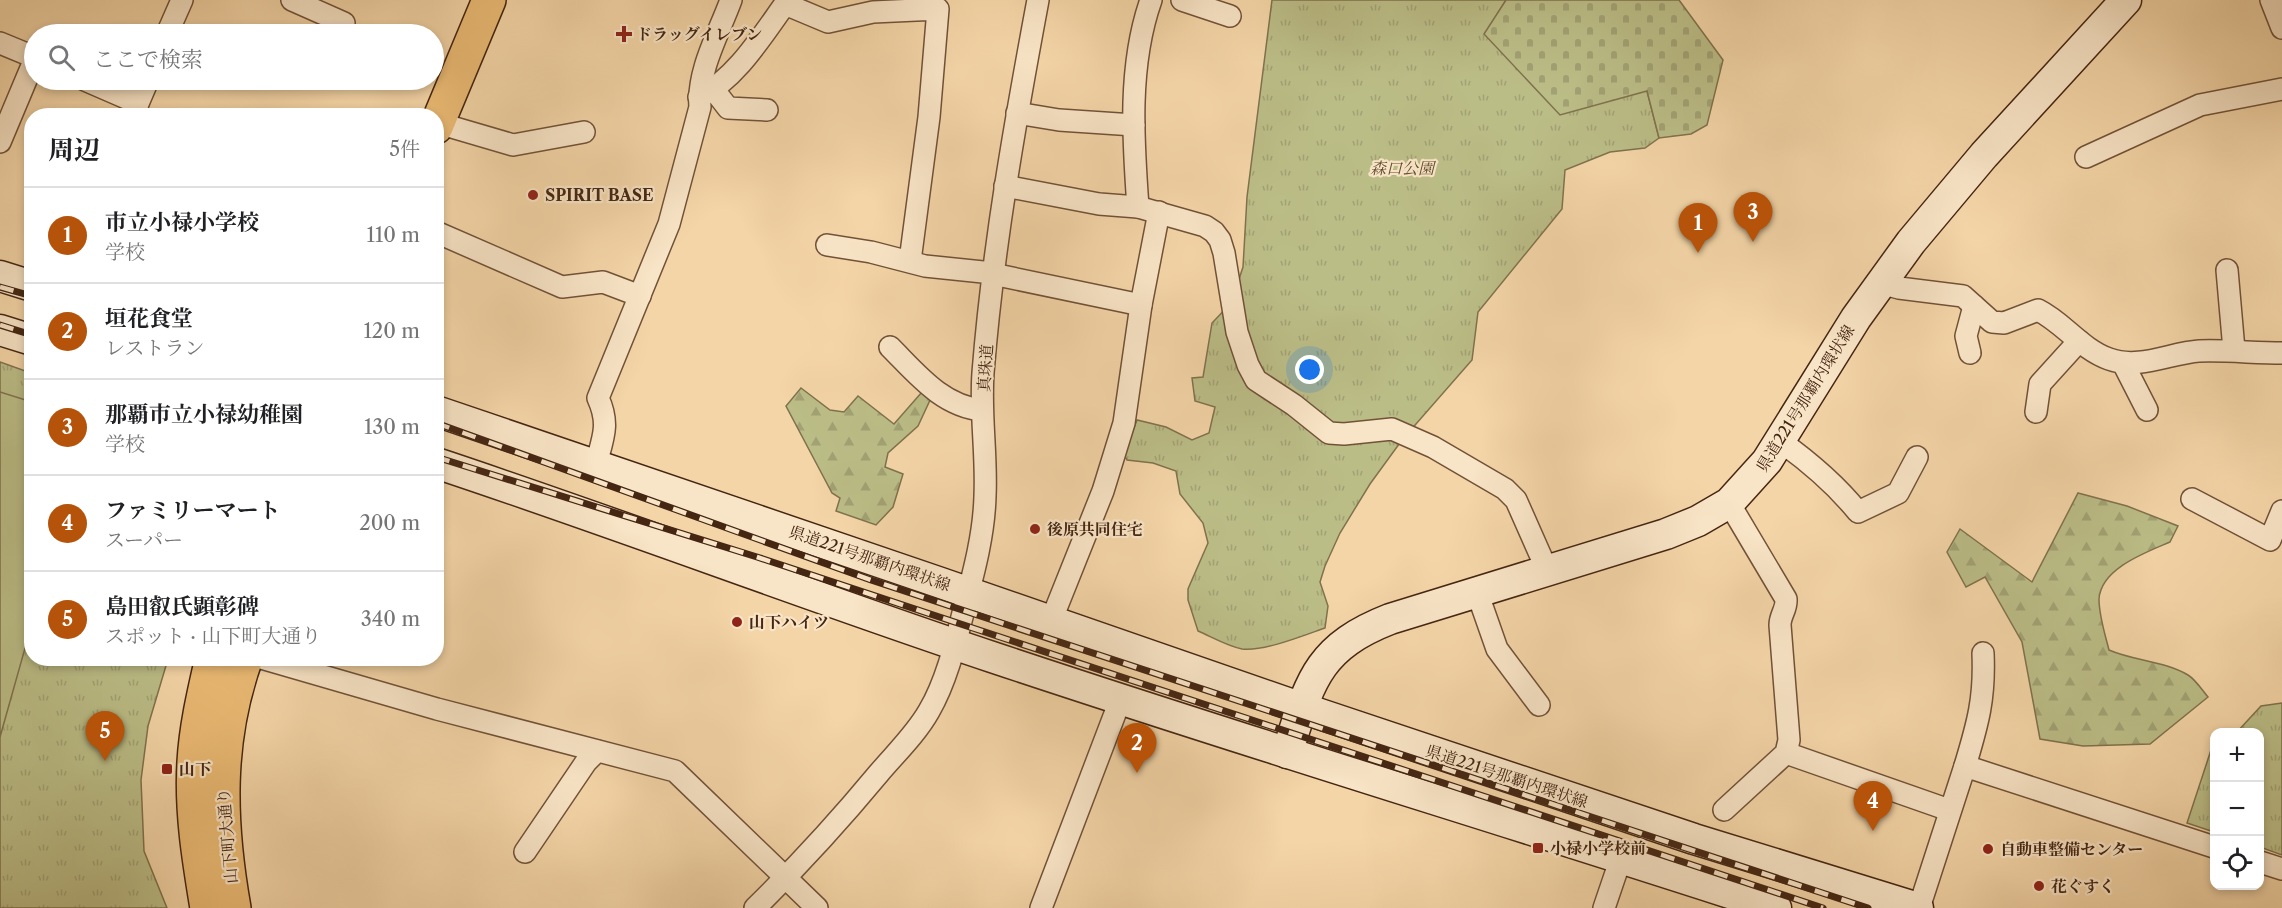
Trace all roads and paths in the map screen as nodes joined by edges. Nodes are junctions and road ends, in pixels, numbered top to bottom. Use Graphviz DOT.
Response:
graph roads {
  1 [pos="182,0"];
  2 [pos="292,0"];
  3 [pos="489,0"];
  4 [pos="731,0"];
  5 [pos="1038,0"];
  6 [pos="1151,0"];
  7 [pos="1182,0"];
  8 [pos="2271,0"];
  9 [pos="2123,1"];
  10 [pos="1230,16"];
  11 [pos="344,23"];
  12 [pos="171,24"];
  13 [pos="2282,28"];
  14 [pos="0,43"];
  15 [pos="24,54"];
  16 [pos="24,83"];
  17 [pos="2282,89"];
  18 [pos="102,90"];
  19 [pos="144,90"];
  20 [pos="707,94"];
  21 [pos="133,108"];
  22 [pos="135,108"];
  23 [pos="444,108"];
  24 [pos="767,110"];
  25 [pos="1017,114"];
  26 [pos="1134,125"];
  27 [pos="444,127"];
  28 [pos="584,132"];
  29 [pos="0,142"];
  30 [pos="2086,157"];
  31 [pos="1005,186"];
  32 [pos="1138,207"];
  33 [pos="1159,212"];
  34 [pos="444,235"];
  35 [pos="827,245"];
  36 [pos="910,261"];
  37 [pos="2227,270"];
  38 [pos="993,274"];
  39 [pos="0,276"];
  40 [pos="1880,283"];
  41 [pos="24,284"];
  42 [pos="640,296"];
  43 [pos="1141,305"];
  44 [pos="1974,306"];
  45 [pos="0,330"];
  46 [pos="24,338"];
  47 [pos="2079,341"];
  48 [pos="890,347"];
  49 [pos="2234,350"];
  50 [pos="1970,353"];
  51 [pos="2282,353"];
  52 [pos="2122,363"];
  53 [pos="982,410"];
  54 [pos="2147,410"];
  55 [pos="2036,412"];
  56 [pos="444,414"];
  57 [pos="1780,441"];
  58 [pos="1917,457"];
  59 [pos="596,464"];
  60 [pos="444,466"];
  61 [pos="2192,499"];
  62 [pos="1729,503"];
  63 [pos="2282,512"];
  64 [pos="1547,570"];
  65 [pos="968,592"];
  66 [pos="1477,592"];
  67 [pos="1051,621"];
  68 [pos="955,645"];
  69 [pos="1983,653"];
  70 [pos="210,666"];
  71 [pos="243,666"];
  72 [pos="289,666"];
  73 [pos="1121,698"];
  74 [pos="1539,705"];
  75 [pos="1302,708"];
  76 [pos="597,751"];
  77 [pos="1287,753"];
  78 [pos="1786,753"];
  79 [pos="1965,766"];
  80 [pos="1724,810"];
  81 [pos="1949,810"];
  82 [pos="2210,847"];
  83 [pos="525,852"];
  84 [pos="1621,858"];
  85 [pos="2264,864"];
  86 [pos="2282,869"];
  87 [pos="786,878"];
  88 [pos="207,908"];
  89 [pos="234,908"];
  90 [pos="755,908"];
  91 [pos="817,908"];
  92 [pos="1041,908"];
  93 [pos="1604,908"];
  94 [pos="1776,908"];
  95 [pos="1919,908"];
  1 -- 12 [label="street"];
  2 -- 11 [label="street"];
  3 -- 23 [label="main road"];
  4 -- 20 [label="street"];
  5 -- 25 [label="street, 真珠道"];
  6 -- 26 [label="street"];
  7 -- 10 [label="street"];
  8 -- 13 [label="street"];
  9 -- 40 [label="main road, 県道221号那覇内環状線"];
  14 -- 15 [label="street"];
  16 -- 29 [label="street"];
  17 -- 30 [label="street"];
  18 -- 21 [label="street"];
  19 -- 22 [label="street"];
  20 -- 24 [label="street"];
  20 -- 36 [label="street"];
  20 -- 42 [label="street"];
  25 -- 26 [label="street"];
  25 -- 31 [label="street, 真珠道"];
  26 -- 32 [label="street"];
  27 -- 28 [label="street"];
  31 -- 32 [label="street"];
  31 -- 38 [label="street, 真珠道"];
  32 -- 33 [label="street"];
  33 -- 43 [label="street"];
  33 -- 64 [label="street"];
  34 -- 42 [label="street"];
  35 -- 36 [label="street"];
  36 -- 38 [label="street"];
  37 -- 49 [label="street"];
  38 -- 43 [label="street"];
  38 -- 53 [label="street, 真珠道"];
  39 -- 41 [label="main road"];
  40 -- 44 [label="street"];
  40 -- 57 [label="main road, 県道221号那覇内環状線"];
  42 -- 59 [label="street"];
  43 -- 67 [label="street"];
  44 -- 47 [label="street"];
  44 -- 50 [label="street"];
  45 -- 46 [label="main road"];
  47 -- 52 [label="street"];
  47 -- 55 [label="street"];
  48 -- 53 [label="street"];
  49 -- 51 [label="street"];
  49 -- 52 [label="street"];
  52 -- 54 [label="street"];
  53 -- 65 [label="street, 真珠道"];
  56 -- 59 [label="main road, 県道221号那覇内環状線"];
  57 -- 58 [label="street"];
  57 -- 62 [label="main road, 県道221号那覇内環状線"];
  59 -- 65 [label="main road, 県道221号那覇内環状線"];
  60 -- 68 [label="main road"];
  61 -- 63 [label="street"];
  62 -- 64 [label="main road, 県道221号那覇内環状線"];
  62 -- 78 [label="street"];
  64 -- 66 [label="main road, 県道221号那覇内環状線"];
  65 -- 67 [label="main road, 県道221号那覇内環状線"];
  65 -- 68 [label="street, 真珠道"];
  66 -- 74 [label="street"];
  66 -- 75 [label="main road, 県道221号那覇内環状線"];
  67 -- 75 [label="main road, 県道221号那覇内環状線"];
  68 -- 73 [label="main road"];
  68 -- 87 [label="street, 真珠道"];
  69 -- 79 [label="street"];
  70 -- 88 [label="main road, 山下町大通り"];
  71 -- 89 [label="main road, 山下町大通り"];
  72 -- 76 [label="street"];
  73 -- 77 [label="main road"];
  73 -- 92 [label="street"];
  75 -- 77 [label="main road, 県道221号那覇内環状線"];
  75 -- 95 [label="main road, 県道221号那覇内環状線"];
  76 -- 83 [label="street"];
  76 -- 87 [label="street"];
  77 -- 84 [label="main road"];
  78 -- 80 [label="street"];
  78 -- 81 [label="street"];
  79 -- 81 [label="street"];
  79 -- 82 [label="street"];
  81 -- 95 [label="street"];
  84 -- 93 [label="street"];
  84 -- 94 [label="main road"];
  85 -- 86 [label="street"];
  87 -- 90 [label="street, 真珠道"];
  87 -- 91 [label="street"];
}
